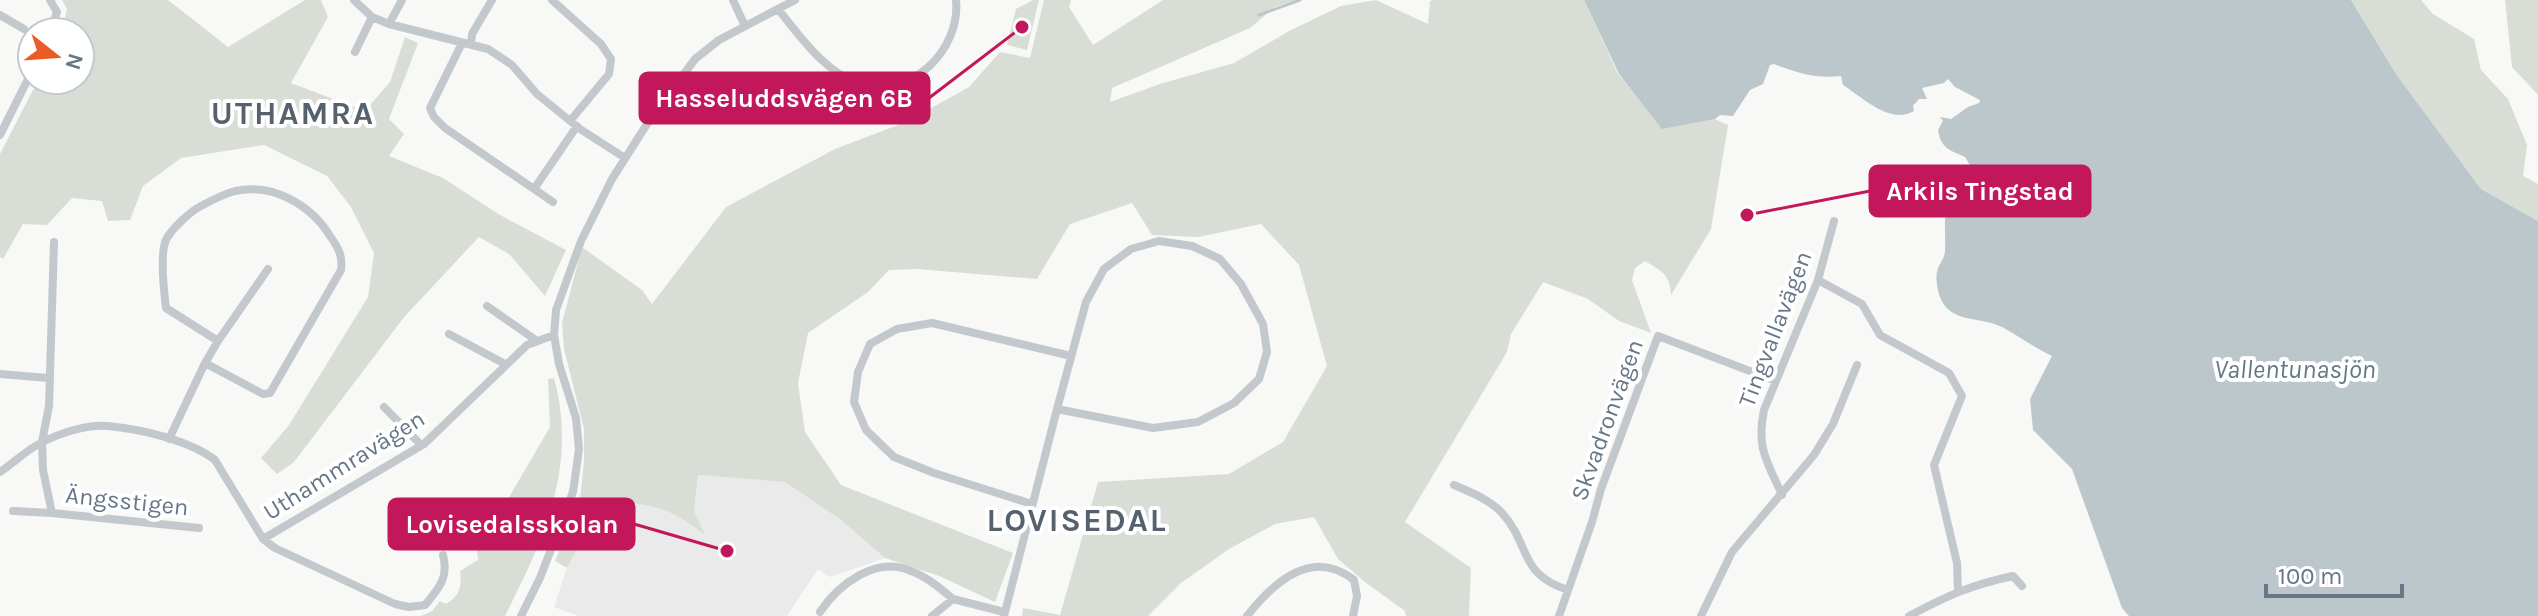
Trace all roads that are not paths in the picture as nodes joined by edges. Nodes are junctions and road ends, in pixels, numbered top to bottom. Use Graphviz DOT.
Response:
graph roads {
  1 [pos="354,0"];
  2 [pos="402,0"];
  3 [pos="492,0"];
  4 [pos="552,0"];
  5 [pos="733,0"];
  6 [pos="795,0"];
  7 [pos="956,0"];
  8 [pos="778,9"];
  9 [pos="372,17"];
  10 [pos="389,24"];
  11 [pos="745,26"];
  12 [pos="467,44"];
  13 [pos="355,52"];
  14 [pos="19,96"];
  15 [pos="0,110"];
  16 [pos="9,116"];
  17 [pos="574,123"];
  18 [pos="0,135"];
  19 [pos="625,158"];
  20 [pos="534,189"];
  21 [pos="553,202"];
  22 [pos="1834,221"];
  23 [pos="54,242"];
  24 [pos="268,269"];
  25 [pos="1818,280"];
  26 [pos="487,306"];
  27 [pos="449,334"];
  28 [pos="554,335"];
  29 [pos="218,341"];
  30 [pos="537,341"];
  31 [pos="1071,356"];
  32 [pos="205,363"];
  33 [pos="505,364"];
  34 [pos="1857,365"];
  35 [pos="0,374"];
  36 [pos="48,378"];
  37 [pos="1776,381"];
  38 [pos="384,407"];
  39 [pos="1057,409"];
  40 [pos="169,439"];
  41 [pos="42,442"];
  42 [pos="421,445"];
  43 [pos="0,472"];
  44 [pos="1454,485"];
  45 [pos="1782,495"];
  46 [pos="1032,504"];
  47 [pos="13,511"];
  48 [pos="52,513"];
  49 [pos="199,528"];
  50 [pos="263,539"];
  51 [pos="443,555"];
  52 [pos="2022,586"];
  53 [pos="1568,590"];
  54 [pos="1958,590"];
  55 [pos="953,599"];
  56 [pos="820,612"];
  57 [pos="1004,614"];
  58 [pos="523,615"];
  59 [pos="932,616"];
  60 [pos="1247,616"];
  61 [pos="1353,616"];
  62 [pos="1559,616"];
  63 [pos="1701,616"];
  64 [pos="1909,616"];
  1 -- 9 [label="street"];
  2 -- 10 [label="street"];
  3 -- 12 [label="street"];
  4 -- 17 [label="street"];
  5 -- 11 [label="street"];
  6 -- 8 [label="street"];
  7 -- 8 [label="street"];
  8 -- 11 [label="street"];
  9 -- 10 [label="street"];
  9 -- 13 [label="street"];
  10 -- 12 [label="street"];
  11 -- 19 [label="street"];
  12 -- 17 [label="street"];
  12 -- 20 [label="street"];
  14 -- 16 [label="street"];
  15 -- 16 [label="street"];
  16 -- 18 [label="street"];
  17 -- 19 [label="street"];
  17 -- 20 [label="street"];
  19 -- 28 [label="street"];
  20 -- 21 [label="street"];
  22 -- 25 [label="street, Tingvallavägen"];
  23 -- 36 [label="street, Ängsstigen"];
  24 -- 29 [label="street"];
  25 -- 37 [label="street, Tingvallavägen"];
  25 -- 54 [label="street"];
  26 -- 30 [label="street"];
  27 -- 33 [label="street"];
  28 -- 30 [label="street, Uthammravägen"];
  28 -- 58 [label="street"];
  29 -- 32 [label="street"];
  29 -- 32 [label="street"];
  30 -- 33 [label="street, Uthammravägen"];
  31 -- 39 [label="street"];
  31 -- 39 [label="street"];
  31 -- 46 [label="street"];
  32 -- 40 [label="street"];
  33 -- 42 [label="street, Uthammravägen"];
  34 -- 45 [label="street"];
  35 -- 36 [label="street"];
  36 -- 41 [label="street, Ängsstigen"];
  37 -- 45 [label="street, Tingvallavägen"];
  37 -- 53 [label="street, Skvadronvägen"];
  38 -- 42 [label="street"];
  39 -- 46 [label="street"];
  40 -- 41 [label="street"];
  40 -- 50 [label="street"];
  41 -- 43 [label="street"];
  41 -- 48 [label="street, Ängsstigen"];
  42 -- 50 [label="street, Uthammravägen"];
  44 -- 53 [label="street"];
  45 -- 63 [label="street"];
  46 -- 57 [label="street"];
  47 -- 48 [label="street, Ängsstigen"];
  48 -- 49 [label="street, Ängsstigen"];
  50 -- 51 [label="street"];
  52 -- 54 [label="street"];
  53 -- 62 [label="street, Skvadronvägen"];
  54 -- 64 [label="street"];
  55 -- 56 [label="street"];
  55 -- 57 [label="street"];
  55 -- 59 [label="street"];
  60 -- 61 [label="street"];
}
